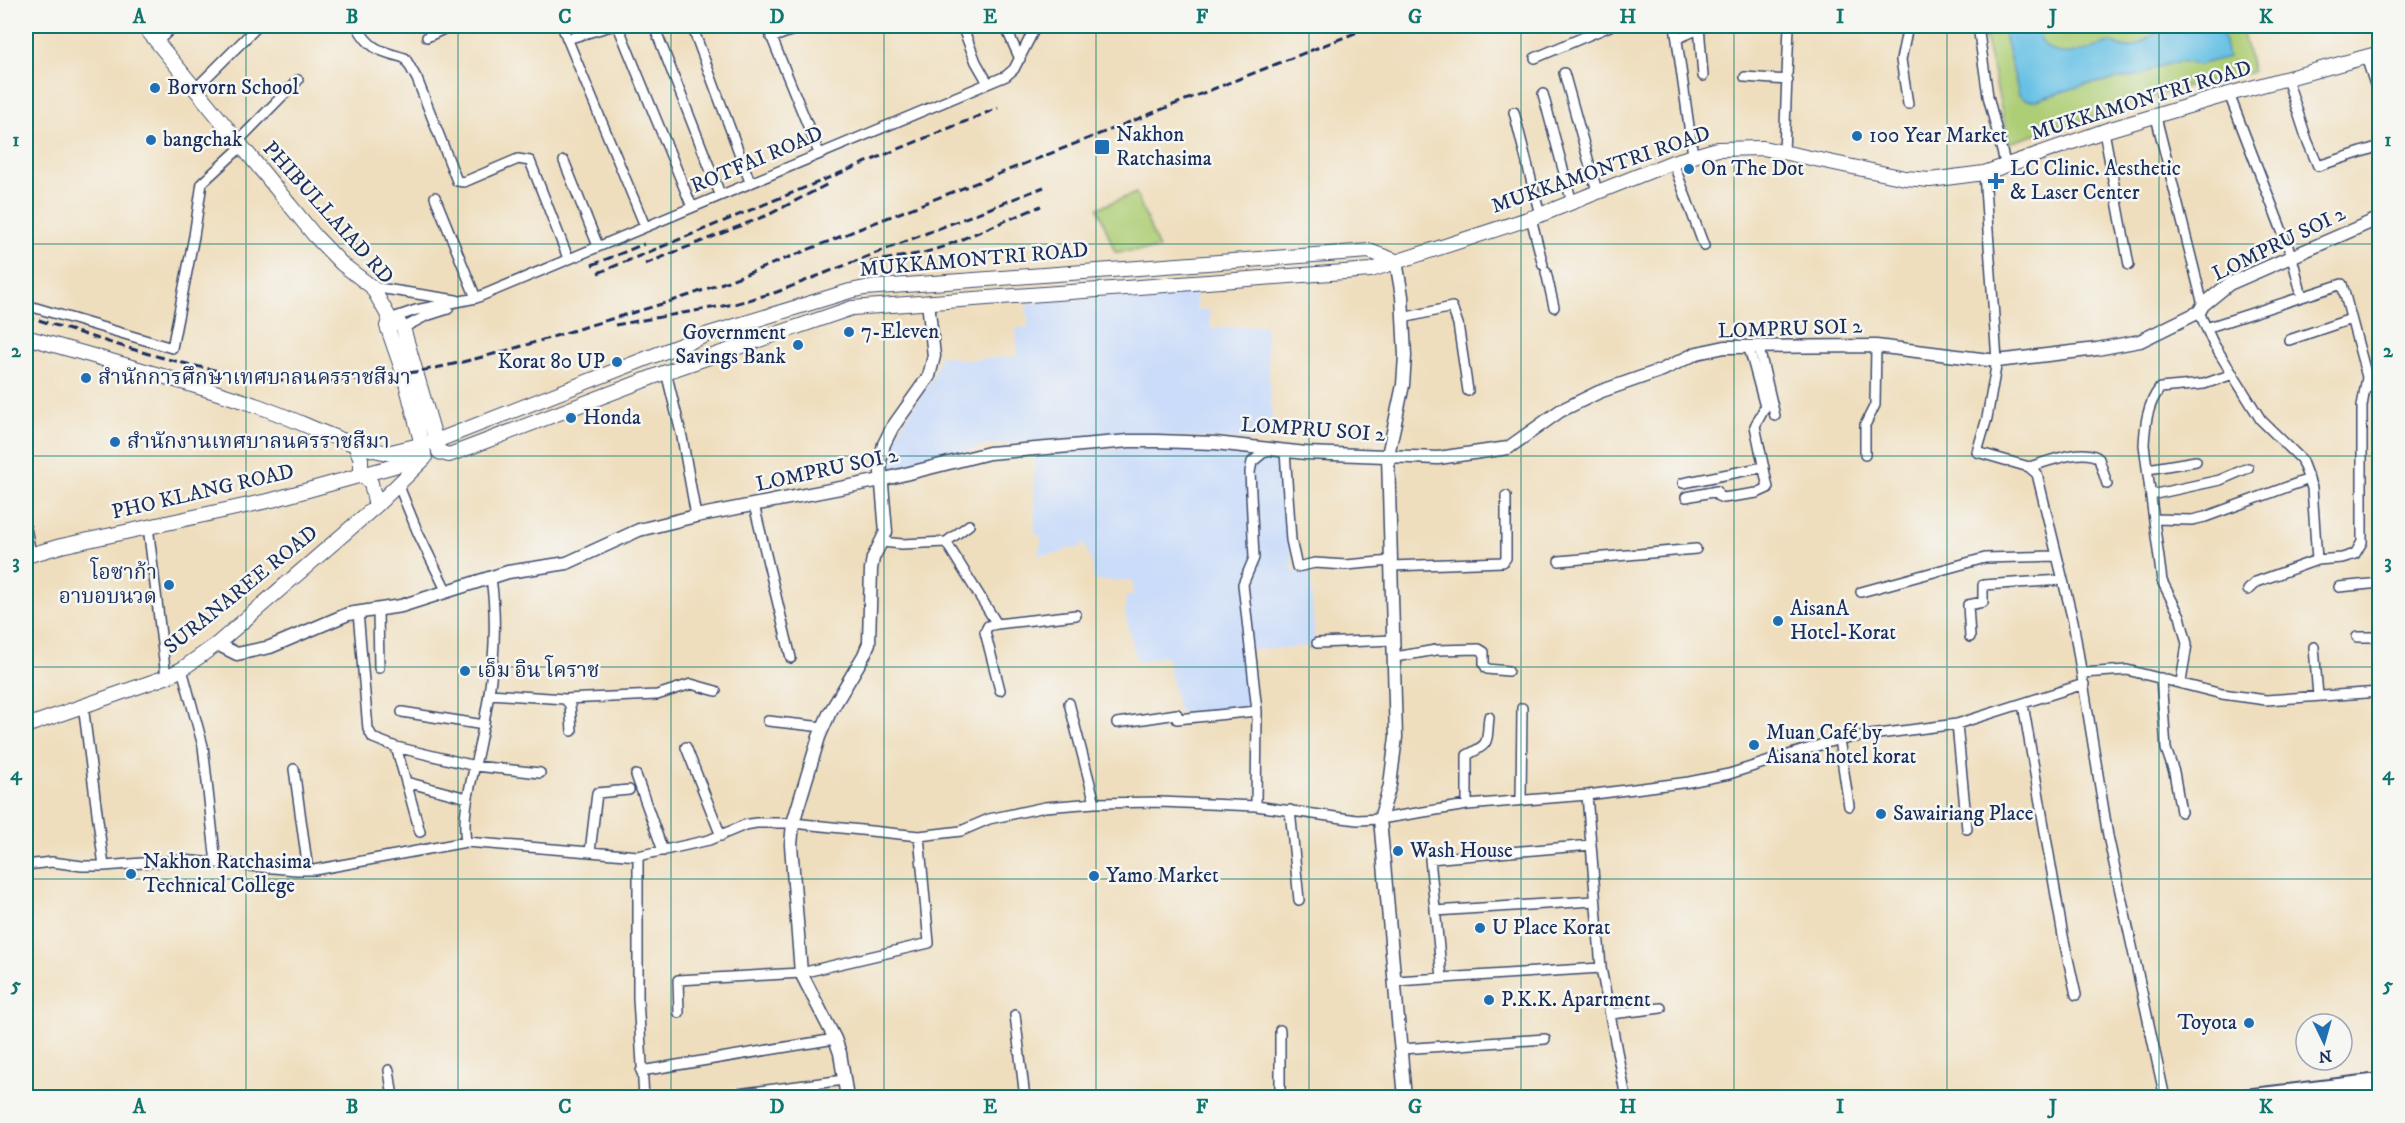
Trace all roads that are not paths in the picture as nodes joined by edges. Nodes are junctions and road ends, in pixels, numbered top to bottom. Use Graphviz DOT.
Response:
graph roads {
  1 [pos="144,26"];
  2 [pos="174,26"];
  3 [pos="258,26"];
  4 [pos="357,26"];
  5 [pos="450,26"];
  6 [pos="562,26"];
  7 [pos="611,26"];
  8 [pos="618,26"];
  9 [pos="654,26"];
  10 [pos="692,26"];
  11 [pos="767,26"];
  12 [pos="804,26"];
  13 [pos="962,26"];
  14 [pos="1005,26"];
  15 [pos="1036,26"];
  16 [pos="1610,26"];
  17 [pos="1675,26"];
  18 [pos="1790,26"];
  19 [pos="1908,26"];
  20 [pos="1977,26"];
  21 [pos="1699,27"];
  22 [pos="427,37"];
  23 [pos="771,38"];
  24 [pos="1678,38"];
  25 [pos="567,39"];
  26 [pos="156,43"];
  27 [pos="2373,55"];
  28 [pos="1535,58"];
  29 [pos="1020,59"];
  30 [pos="1564,73"];
  31 [pos="1703,76"];
  32 [pos="1745,77"];
  33 [pos="2287,79"];
  34 [pos="298,80"];
  35 [pos="1788,80"];
  36 [pos="987,84"];
  37 [pos="194,90"];
  38 [pos="1544,94"];
  39 [pos="2229,94"];
  40 [pos="2379,100"];
  41 [pos="1908,104"];
  42 [pos="1514,112"];
  43 [pos="2156,117"];
  44 [pos="2104,131"];
  45 [pos="239,145"];
  46 [pos="2379,146"];
  47 [pos="1784,152"];
  48 [pos="819,153"];
  49 [pos="1693,155"];
  50 [pos="564,161"];
  51 [pos="1673,162"];
  52 [pos="2006,167"];
  53 [pos="1984,173"];
  54 [pos="750,182"];
  55 [pos="1597,191"];
  56 [pos="720,194"];
  57 [pos="435,197"];
  58 [pos="1572,203"];
  59 [pos="692,207"];
  60 [pos="1535,216"];
  61 [pos="2379,218"];
  62 [pos="645,226"];
  63 [pos="598,246"];
  64 [pos="1704,246"];
  65 [pos="2292,257"];
  66 [pos="568,258"];
  67 [pos="1396,261"];
  68 [pos="2129,265"];
  69 [pos="920,286"];
  70 [pos="372,287"];
  71 [pos="2302,297"];
  72 [pos="471,300"];
  73 [pos="928,302"];
  74 [pos="26,305"];
  75 [pos="1554,307"];
  76 [pos="2201,309"];
  77 [pos="1403,318"];
  78 [pos="390,319"];
  79 [pos="2351,319"];
  80 [pos="403,328"];
  81 [pos="2206,328"];
  82 [pos="709,334"];
  83 [pos="26,337"];
  84 [pos="2289,340"];
  85 [pos="1876,346"];
  86 [pos="1754,348"];
  87 [pos="716,355"];
  88 [pos="1997,361"];
  89 [pos="666,372"];
  90 [pos="2233,374"];
  91 [pos="2379,385"];
  92 [pos="2365,388"];
  93 [pos="1468,391"];
  94 [pos="1775,416"];
  95 [pos="355,445"];
  96 [pos="437,447"];
  97 [pos="1270,448"];
  98 [pos="423,451"];
  99 [pos="1285,451"];
  100 [pos="1388,455"];
  101 [pos="1865,455"];
  102 [pos="2196,461"];
  103 [pos="2029,467"];
  104 [pos="1764,468"];
  105 [pos="2248,468"];
  106 [pos="2148,469"];
  107 [pos="362,476"];
  108 [pos="2309,479"];
  109 [pos="881,480"];
  110 [pos="1683,483"];
  111 [pos="398,484"];
  112 [pos="2107,484"];
  113 [pos="2151,495"];
  114 [pos="1506,496"];
  115 [pos="1686,497"];
  116 [pos="754,505"];
  117 [pos="376,506"];
  118 [pos="696,516"];
  119 [pos="2154,519"];
  120 [pos="969,525"];
  121 [pos="148,526"];
  122 [pos="26,528"];
  123 [pos="882,542"];
  124 [pos="946,542"];
  125 [pos="1696,549"];
  126 [pos="28,555"];
  127 [pos="2056,556"];
  128 [pos="2317,560"];
  129 [pos="1559,561"];
  130 [pos="1392,564"];
  131 [pos="491,578"];
  132 [pos="2063,580"];
  133 [pos="2379,583"];
  134 [pos="2339,587"];
  135 [pos="2248,590"];
  136 [pos="447,592"];
  137 [pos="1861,592"];
  138 [pos="378,610"];
  139 [pos="358,612"];
  140 [pos="1076,615"];
  141 [pos="997,624"];
  142 [pos="2379,636"];
  143 [pos="1970,637"];
  144 [pos="2357,637"];
  145 [pos="1394,640"];
  146 [pos="1317,643"];
  147 [pos="217,644"];
  148 [pos="2314,647"];
  149 [pos="1395,657"];
  150 [pos="791,658"];
  151 [pos="379,668"];
  152 [pos="182,669"];
  153 [pos="1508,671"];
  154 [pos="2083,673"];
  155 [pos="166,677"];
  156 [pos="2162,678"];
  157 [pos="2181,682"];
  158 [pos="2084,684"];
  159 [pos="1000,690"];
  160 [pos="716,691"];
  161 [pos="2379,692"];
  162 [pos="489,694"];
  163 [pos="2318,696"];
  164 [pos="566,699"];
  165 [pos="1069,703"];
  166 [pos="2023,704"];
  167 [pos="83,705"];
  168 [pos="1522,708"];
  169 [pos="1257,711"];
  170 [pos="402,712"];
  171 [pos="1489,717"];
  172 [pos="768,721"];
  173 [pos="1117,723"];
  174 [pos="1957,724"];
  175 [pos="484,725"];
  176 [pos="26,726"];
  177 [pos="824,727"];
  178 [pos="572,731"];
  179 [pos="1839,739"];
  180 [pos="396,747"];
  181 [pos="686,747"];
  182 [pos="476,766"];
  183 [pos="294,769"];
  184 [pos="540,773"];
  185 [pos="636,775"];
  186 [pos="406,782"];
  187 [pos="629,790"];
  188 [pos="1587,795"];
  189 [pos="467,798"];
  190 [pos="1521,799"];
  191 [pos="1095,803"];
  192 [pos="1467,805"];
  193 [pos="1256,806"];
  194 [pos="1849,806"];
  195 [pos="1290,810"];
  196 [pos="2181,812"];
  197 [pos="1380,819"];
  198 [pos="793,823"];
  199 [pos="1967,829"];
  200 [pos="420,832"];
  201 [pos="720,836"];
  202 [pos="919,836"];
  203 [pos="465,842"];
  204 [pos="1591,845"];
  205 [pos="663,851"];
  206 [pos="590,852"];
  207 [pos="638,856"];
  208 [pos="216,863"];
  209 [pos="26,865"];
  210 [pos="104,866"];
  211 [pos="308,870"];
  212 [pos="1299,900"];
  213 [pos="1594,901"];
  214 [pos="1435,911"];
  215 [pos="1601,968"];
  216 [pos="801,973"];
  217 [pos="1442,978"];
  218 [pos="1396,981"];
  219 [pos="2076,996"];
  220 [pos="1661,1008"];
  221 [pos="680,1013"];
  222 [pos="1611,1014"];
  223 [pos="1015,1015"];
  224 [pos="1280,1030"];
  225 [pos="835,1038"];
  226 [pos="1545,1040"];
  227 [pos="1402,1049"];
  228 [pos="389,1070"];
  229 [pos="641,1071"];
  230 [pos="844,1080"];
  231 [pos="2379,1082"];
  232 [pos="393,1098"];
  233 [pos="644,1098"];
  234 [pos="706,1098"];
  235 [pos="847,1098"];
  236 [pos="1025,1098"];
  237 [pos="1280,1098"];
  238 [pos="1405,1098"];
  239 [pos="1626,1098"];
  240 [pos="2166,1098"];
  241 [pos="2245,1098"];
  1 -- 26 [label="main road, PHIBULLAIAD RD"];
  2 -- 26 [label="street"];
  3 -- 37 [label="street"];
  4 -- 66 [label="street"];
  5 -- 22 [label="street"];
  6 -- 25 [label="street"];
  7 -- 25 [label="street"];
  8 -- 59 [label="street"];
  9 -- 56 [label="street"];
  10 -- 54 [label="street"];
  11 -- 23 [label="street"];
  12 -- 23 [label="street"];
  13 -- 36 [label="street"];
  14 -- 29 [label="street"];
  15 -- 29 [label="street, ROTFAI ROAD"];
  16 -- 28 [label="street"];
  17 -- 24 [label="street"];
  18 -- 35 [label="street"];
  19 -- 41 [label="street"];
  20 -- 52 [label="street"];
  21 -- 24 [label="street"];
  21 -- 31 [label="street"];
  23 -- 48 [label="street"];
  24 -- 49 [label="street"];
  25 -- 62 [label="street"];
  26 -- 37 [label="main road, PHIBULLAIAD RD"];
  27 -- 33 [label="main road, MUKKAMONTRI ROAD"];
  27 -- 40 [label="street"];
  29 -- 36 [label="street, ROTFAI ROAD"];
  30 -- 55 [label="street"];
  32 -- 35 [label="street"];
  33 -- 39 [label="main road, MUKKAMONTRI ROAD"];
  33 -- 46 [label="street"];
  34 -- 45 [label="street"];
  35 -- 47 [label="street"];
  36 -- 48 [label="street, ROTFAI ROAD"];
  37 -- 45 [label="main road, PHIBULLAIAD RD"];
  38 -- 58 [label="street"];
  39 -- 43 [label="main road, MUKKAMONTRI ROAD"];
  39 -- 65 [label="street"];
  42 -- 60 [label="street"];
  43 -- 44 [label="main road, MUKKAMONTRI ROAD"];
  43 -- 76 [label="street"];
  44 -- 52 [label="main road, MUKKAMONTRI ROAD"];
  44 -- 68 [label="street"];
  45 -- 70 [label="main road, PHIBULLAIAD RD"];
  45 -- 74 [label="street"];
  47 -- 49 [label="main road, MUKKAMONTRI ROAD"];
  47 -- 53 [label="main road, MUKKAMONTRI ROAD"];
  48 -- 54 [label="street, ROTFAI ROAD"];
  49 -- 51 [label="main road, MUKKAMONTRI ROAD"];
  50 -- 63 [label="street"];
  51 -- 55 [label="main road, MUKKAMONTRI ROAD"];
  51 -- 64 [label="street"];
  52 -- 53 [label="main road, MUKKAMONTRI ROAD"];
  53 -- 88 [label="street"];
  54 -- 56 [label="street, ROTFAI ROAD"];
  55 -- 58 [label="main road, MUKKAMONTRI ROAD"];
  56 -- 59 [label="street, ROTFAI ROAD"];
  57 -- 72 [label="street"];
  58 -- 60 [label="main road, MUKKAMONTRI ROAD"];
  59 -- 62 [label="street, ROTFAI ROAD"];
  60 -- 67 [label="main road, MUKKAMONTRI ROAD"];
  60 -- 75 [label="street"];
  61 -- 65 [label="street, LOMPRU SOI 2"];
  62 -- 63 [label="street, ROTFAI ROAD"];
  63 -- 66 [label="street, ROTFAI ROAD"];
  65 -- 71 [label="street"];
  65 -- 76 [label="street, LOMPRU SOI 2"];
  66 -- 72 [label="street, ROTFAI ROAD"];
  67 -- 69 [label="main road, MUKKAMONTRI ROAD"];
  67 -- 73 [label="main road, MUKKAMONTRI ROAD"];
  67 -- 77 [label="street"];
  69 -- 73 [label="main road"];
  69 -- 82 [label="main road, MUKKAMONTRI ROAD"];
  70 -- 72 [label="street"];
  70 -- 78 [label="main road, PHIBULLAIAD RD"];
  71 -- 79 [label="street"];
  71 -- 81 [label="street"];
  72 -- 78 [label="street, ROTFAI ROAD"];
  72 -- 80 [label="street, ROTFAI ROAD"];
  73 -- 87 [label="main road, MUKKAMONTRI ROAD"];
  73 -- 109 [label="street"];
  76 -- 81 [label="street"];
  76 -- 88 [label="street, LOMPRU SOI 2"];
  77 -- 93 [label="street"];
  77 -- 100 [label="street"];
  78 -- 80 [label="main road, PHIBULLAIAD RD"];
  78 -- 98 [label="main road, PHIBULLAIAD RD"];
  79 -- 84 [label="street"];
  79 -- 92 [label="street"];
  80 -- 96 [label="main road"];
  81 -- 90 [label="street"];
  82 -- 87 [label="main road"];
  82 -- 96 [label="main road, MUKKAMONTRI ROAD"];
  83 -- 95 [label="main road"];
  85 -- 86 [label="street, LOMPRU SOI 2"];
  85 -- 88 [label="street, LOMPRU SOI 2"];
  85 -- 101 [label="street"];
  86 -- 94 [label="street"];
  86 -- 100 [label="street, LOMPRU SOI 2"];
  86 -- 104 [label="street"];
  87 -- 89 [label="main road, MUKKAMONTRI ROAD"];
  88 -- 103 [label="street"];
  89 -- 96 [label="main road, MUKKAMONTRI ROAD"];
  89 -- 118 [label="street"];
  90 -- 106 [label="street"];
  90 -- 108 [label="street"];
  91 -- 92 [label="street"];
  92 -- 128 [label="street"];
  95 -- 98 [label="main road"];
  95 -- 107 [label="main road"];
  96 -- 98 [label="main road"];
  97 -- 99 [label="street, LOMPRU SOI 2"];
  97 -- 109 [label="street, LOMPRU SOI 2"];
  97 -- 169 [label="street"];
  98 -- 107 [label="main road, PHO KLANG ROAD"];
  98 -- 111 [label="main road, SURANAREE ROAD"];
  99 -- 100 [label="street, LOMPRU SOI 2"];
  99 -- 130 [label="street"];
  100 -- 130 [label="street"];
  102 -- 106 [label="street"];
  103 -- 112 [label="street"];
  103 -- 127 [label="street"];
  104 -- 110 [label="street"];
  104 -- 115 [label="street"];
  105 -- 113 [label="street"];
  106 -- 113 [label="street"];
  107 -- 117 [label="main road"];
  107 -- 121 [label="main road, PHO KLANG ROAD"];
  108 -- 119 [label="street"];
  108 -- 128 [label="street"];
  109 -- 116 [label="street, LOMPRU SOI 2"];
  109 -- 123 [label="street"];
  111 -- 117 [label="main road, SURANAREE ROAD"];
  111 -- 136 [label="street"];
  113 -- 119 [label="street"];
  114 -- 130 [label="street"];
  116 -- 118 [label="street, LOMPRU SOI 2"];
  116 -- 150 [label="street"];
  117 -- 147 [label="main road, SURANAREE ROAD"];
  118 -- 131 [label="street, LOMPRU SOI 2"];
  119 -- 157 [label="street"];
  120 -- 124 [label="street"];
  121 -- 126 [label="main road, PHO KLANG ROAD"];
  121 -- 155 [label="street"];
  122 -- 126 [label="street"];
  123 -- 124 [label="street"];
  123 -- 177 [label="street"];
  124 -- 141 [label="street"];
  125 -- 129 [label="street"];
  127 -- 132 [label="street"];
  127 -- 137 [label="street"];
  128 -- 135 [label="street"];
  130 -- 145 [label="street"];
  131 -- 136 [label="street, LOMPRU SOI 2"];
  131 -- 162 [label="street"];
  132 -- 143 [label="street"];
  132 -- 154 [label="street"];
  133 -- 134 [label="street"];
  136 -- 138 [label="street, LOMPRU SOI 2"];
  138 -- 139 [label="street, LOMPRU SOI 2"];
  138 -- 151 [label="street"];
  139 -- 147 [label="street, LOMPRU SOI 2"];
  139 -- 180 [label="street"];
  140 -- 141 [label="street"];
  141 -- 159 [label="street"];
  142 -- 144 [label="street"];
  145 -- 146 [label="street"];
  145 -- 149 [label="street"];
  147 -- 152 [label="main road, SURANAREE ROAD"];
  148 -- 163 [label="street"];
  149 -- 153 [label="street"];
  149 -- 197 [label="street"];
  152 -- 155 [label="main road, SURANAREE ROAD"];
  152 -- 208 [label="street"];
  154 -- 156 [label="street"];
  154 -- 158 [label="street"];
  155 -- 167 [label="main road, SURANAREE ROAD"];
  156 -- 157 [label="street"];
  156 -- 196 [label="street"];
  157 -- 163 [label="street"];
  158 -- 166 [label="street"];
  158 -- 240 [label="street"];
  160 -- 164 [label="street"];
  161 -- 163 [label="street"];
  162 -- 164 [label="street"];
  162 -- 175 [label="street"];
  164 -- 178 [label="street"];
  165 -- 191 [label="street"];
  166 -- 174 [label="street"];
  166 -- 219 [label="street"];
  167 -- 176 [label="main road, SURANAREE ROAD"];
  167 -- 210 [label="street"];
  168 -- 190 [label="street"];
  169 -- 173 [label="street"];
  169 -- 193 [label="street"];
  170 -- 175 [label="street"];
  171 -- 192 [label="street"];
  172 -- 177 [label="street"];
  174 -- 179 [label="street"];
  174 -- 199 [label="street"];
  175 -- 182 [label="street"];
  177 -- 198 [label="street"];
  179 -- 188 [label="street"];
  179 -- 194 [label="street"];
  180 -- 182 [label="street"];
  180 -- 186 [label="street"];
  181 -- 201 [label="street"];
  182 -- 184 [label="street"];
  182 -- 189 [label="street"];
  183 -- 211 [label="street"];
  185 -- 205 [label="street"];
  186 -- 189 [label="street"];
  186 -- 200 [label="street"];
  187 -- 206 [label="street"];
  188 -- 190 [label="street"];
  188 -- 204 [label="street"];
  189 -- 203 [label="street"];
  190 -- 192 [label="street"];
  191 -- 193 [label="street"];
  191 -- 202 [label="street"];
  192 -- 197 [label="street"];
  193 -- 195 [label="street"];
  195 -- 197 [label="street"];
  195 -- 212 [label="street"];
  197 -- 218 [label="street"];
  198 -- 201 [label="street"];
  198 -- 202 [label="street"];
  198 -- 216 [label="street"];
  201 -- 205 [label="street"];
  202 -- 216 [label="street"];
  203 -- 206 [label="street"];
  203 -- 211 [label="street"];
  204 -- 213 [label="street"];
  204 -- 214 [label="street"];
  205 -- 207 [label="street"];
  206 -- 207 [label="street"];
  207 -- 229 [label="street"];
  208 -- 210 [label="street"];
  208 -- 211 [label="street"];
  209 -- 210 [label="street"];
  213 -- 214 [label="street"];
  213 -- 215 [label="street"];
  214 -- 217 [label="street"];
  215 -- 217 [label="street"];
  215 -- 222 [label="street"];
  216 -- 221 [label="street"];
  216 -- 225 [label="street"];
  217 -- 218 [label="street"];
  218 -- 227 [label="street"];
  220 -- 222 [label="street"];
  222 -- 239 [label="street"];
  223 -- 236 [label="street"];
  224 -- 237 [label="street"];
  225 -- 229 [label="street"];
  225 -- 230 [label="street"];
  226 -- 227 [label="street"];
  227 -- 238 [label="street"];
  228 -- 232 [label="street"];
  229 -- 233 [label="street"];
  230 -- 234 [label="street"];
  230 -- 235 [label="street"];
  231 -- 241 [label="highway"];
}
